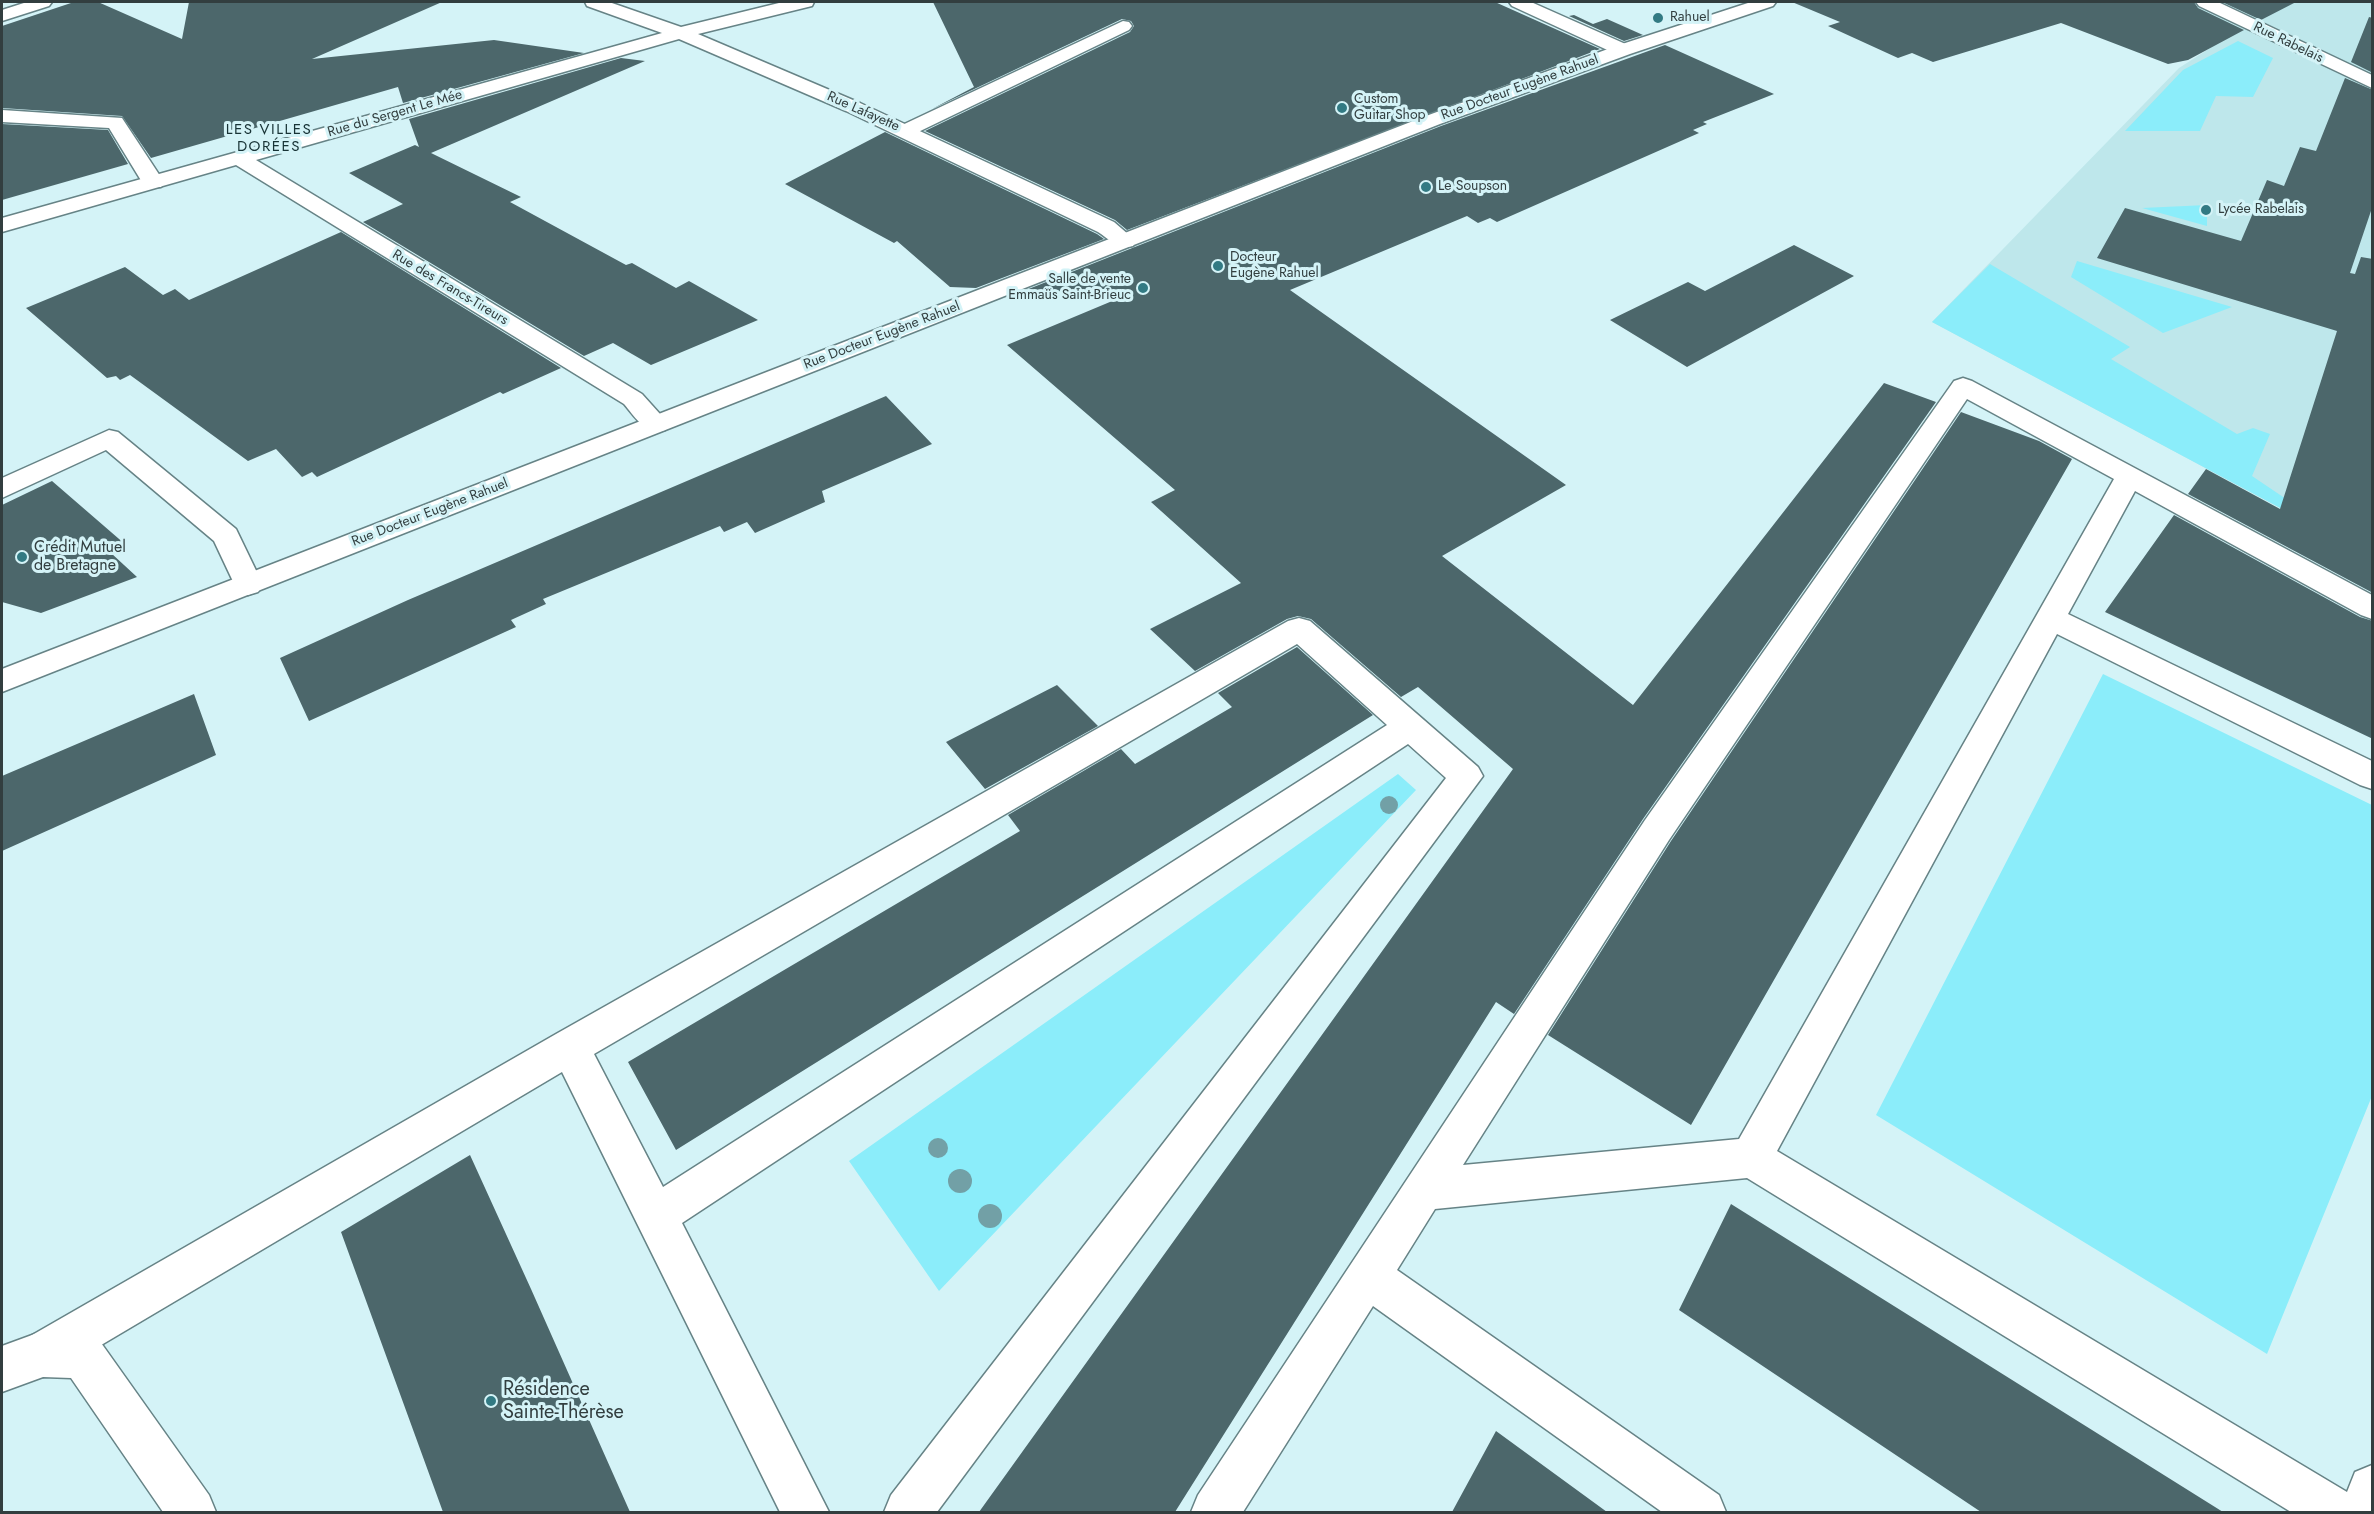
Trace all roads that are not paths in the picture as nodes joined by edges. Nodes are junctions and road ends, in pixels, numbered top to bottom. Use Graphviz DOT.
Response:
graph roads {
  1 [pos="43,2"];
  2 [pos="593,2"];
  3 [pos="806,2"];
  4 [pos="1518,2"];
  5 [pos="1767,2"];
  6 [pos="2205,2"];
  7 [pos="2,16"];
  8 [pos="1123,26"];
  9 [pos="684,33"];
  10 [pos="1623,50"];
  11 [pos="2373,82"];
  12 [pos="2,116"];
  13 [pos="905,131"];
  14 [pos="238,158"];
  15 [pos="153,183"];
  16 [pos="2,225"];
  17 [pos="1125,241"];
  18 [pos="656,424"];
  19 [pos="2129,476"];
  20 [pos="2,489"];
  21 [pos="248,585"];
  22 [pos="2373,608"];
  23 [pos="2050,618"];
  24 [pos="2,681"];
  25 [pos="1410,728"];
  26 [pos="2373,776"];
  27 [pos="570,1047"];
  28 [pos="1751,1158"];
  29 [pos="1425,1189"];
  30 [pos="655,1216"];
  31 [pos="1368,1276"];
  32 [pos="22,1362"];
  33 [pos="2373,1489"];
  34 [pos="192,1512"];
  35 [pos="805,1512"];
  36 [pos="908,1512"];
  37 [pos="1215,1512"];
  38 [pos="1702,1512"];
  39 [pos="2335,1512"];
  40 [pos="2364,1512"];
  1 -- 7 [label="street"];
  2 -- 9 [label="street, Rue Lafayette"];
  3 -- 9 [label="street, Rue du Sergent Le Mée"];
  4 -- 10 [label="street"];
  5 -- 10 [label="street, Rue Docteur Eugène Rahuel"];
  6 -- 11 [label="street, Rue Rabelais"];
  8 -- 13 [label="street"];
  9 -- 13 [label="street, Rue Lafayette"];
  9 -- 14 [label="street, Rue du Sergent Le Mée"];
  10 -- 17 [label="street, Rue Docteur Eugène Rahuel"];
  12 -- 15 [label="street"];
  13 -- 17 [label="street, Rue Lafayette"];
  14 -- 15 [label="street, Rue du Sergent Le Mée"];
  14 -- 18 [label="street, Rue des Francs-Tireurs"];
  15 -- 16 [label="street, Rue du Sergent Le Mée"];
  17 -- 18 [label="street, Rue Docteur Eugène Rahuel"];
  18 -- 21 [label="street, Rue Docteur Eugène Rahuel"];
  19 -- 22 [label="street"];
  19 -- 23 [label="street"];
  19 -- 29 [label="street"];
  20 -- 21 [label="street"];
  21 -- 24 [label="street, Rue Docteur Eugène Rahuel"];
  23 -- 26 [label="street"];
  23 -- 28 [label="street"];
  25 -- 27 [label="street"];
  25 -- 30 [label="street"];
  25 -- 36 [label="street"];
  27 -- 30 [label="street"];
  27 -- 32 [label="street"];
  28 -- 29 [label="street"];
  28 -- 39 [label="street"];
  29 -- 31 [label="street"];
  30 -- 35 [label="street"];
  31 -- 37 [label="street"];
  31 -- 38 [label="street"];
  32 -- 34 [label="street"];
  33 -- 40 [label="street"];
}
